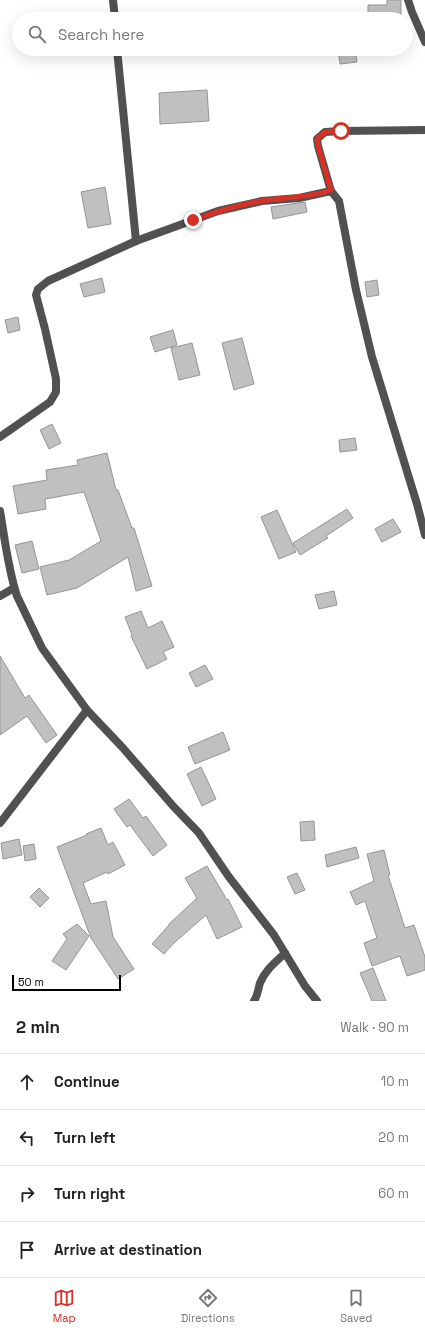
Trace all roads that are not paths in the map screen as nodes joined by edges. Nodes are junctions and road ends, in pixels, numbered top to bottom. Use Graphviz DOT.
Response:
graph roads {
  1 [pos="113,0"];
  2 [pos="408,0"];
  3 [pos="114,12"];
  4 [pos="412,12"];
  5 [pos="413,14"];
  6 [pos="425,42"];
  7 [pos="118,56"];
  8 [pos="425,130"];
  9 [pos="331,190"];
  10 [pos="136,241"];
  11 [pos="0,437"];
  12 [pos="0,511"];
  13 [pos="425,535"];
  14 [pos="14,588"];
  15 [pos="0,596"];
  16 [pos="87,710"];
  17 [pos="0,823"];
  18 [pos="285,953"];
  19 [pos="254,1001"];
  20 [pos="317,1001"];
  1 -- 3 [label="street"];
  2 -- 4 [label="street"];
  5 -- 6 [label="street"];
  7 -- 10 [label="street"];
  8 -- 9 [label="street"];
  9 -- 10 [label="street"];
  9 -- 13 [label="street"];
  10 -- 11 [label="street"];
  12 -- 14 [label="street"];
  14 -- 15 [label="street"];
  14 -- 16 [label="street"];
  16 -- 17 [label="street"];
  16 -- 18 [label="street"];
  18 -- 19 [label="street"];
  18 -- 20 [label="street"];
}
